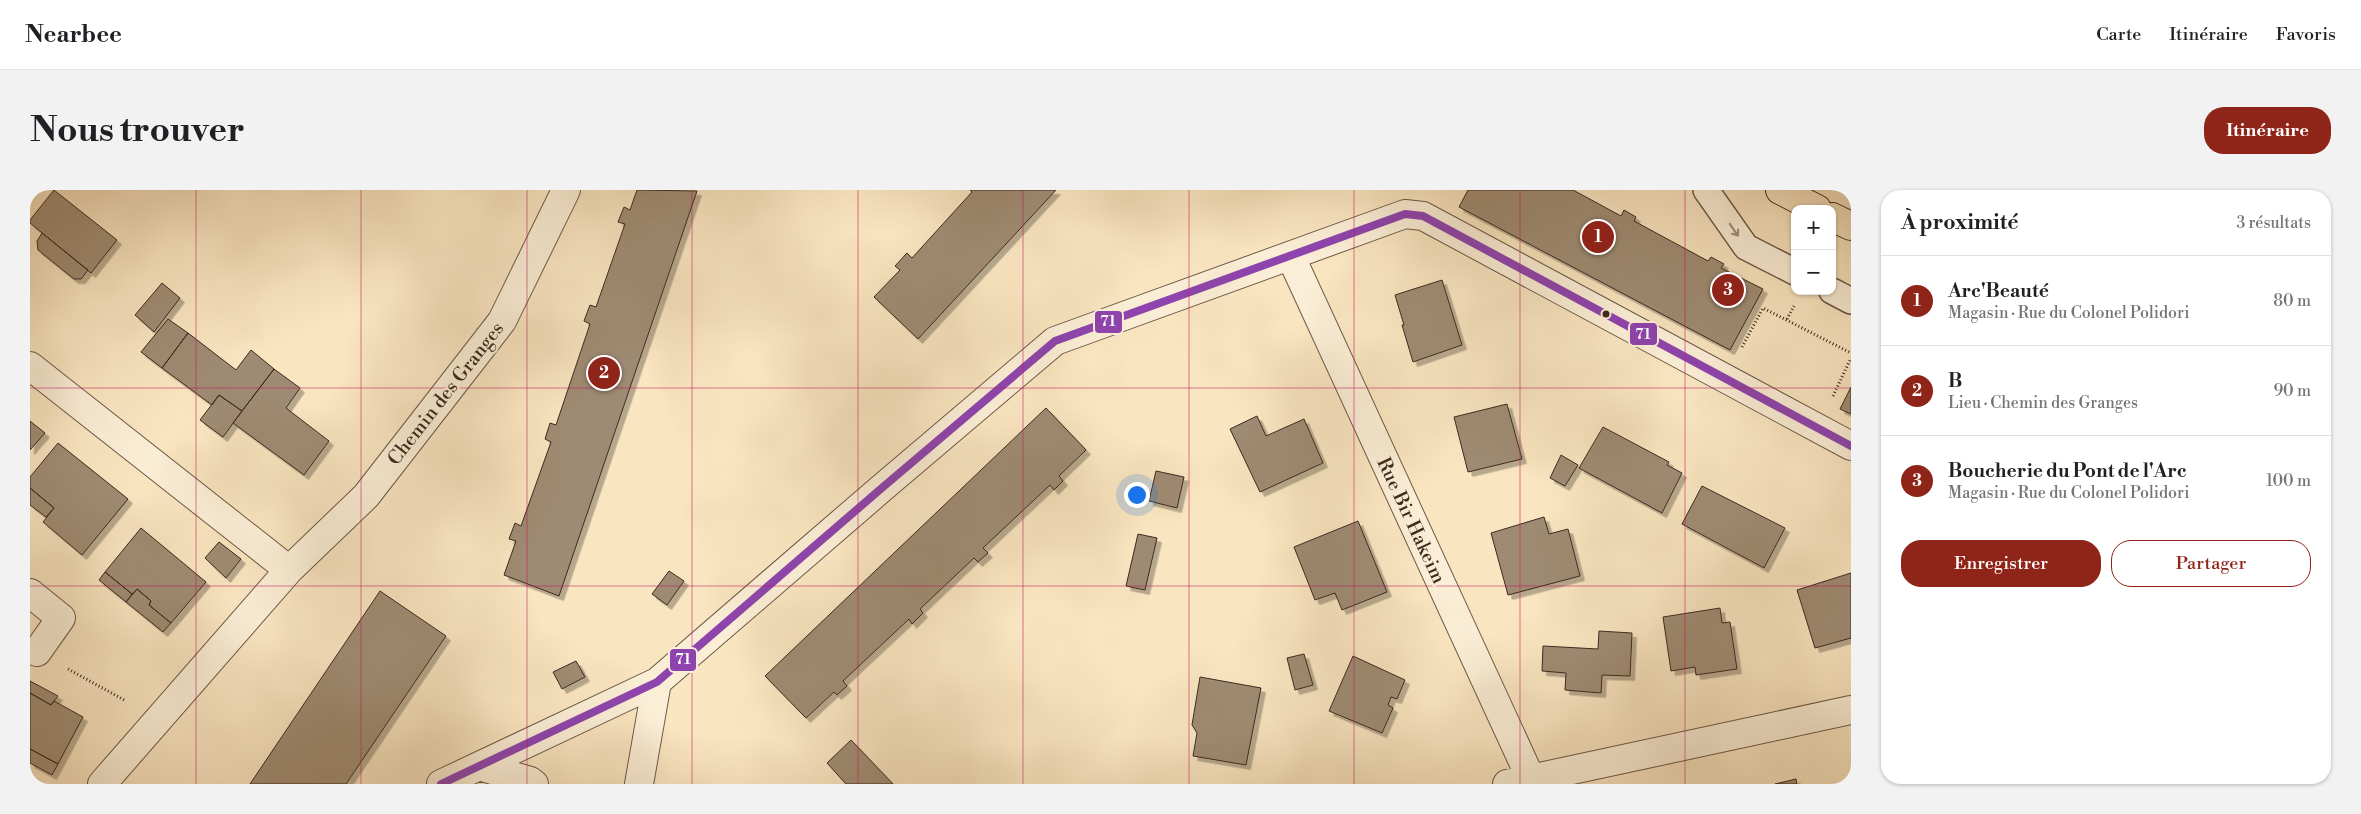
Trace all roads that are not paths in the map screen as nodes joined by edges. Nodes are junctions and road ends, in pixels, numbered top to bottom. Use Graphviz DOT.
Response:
graph roads {
  1 [pos="566,190"];
  2 [pos="1706,190"];
  3 [pos="1780,190"];
  4 [pos="1809,205"];
  5 [pos="1836,219"];
  6 [pos="1851,226"];
  7 [pos="1291,257"];
  8 [pos="1791,270"];
  9 [pos="1836,293"];
  10 [pos="1851,301"];
  11 [pos="30,366"];
  12 [pos="1851,446"];
  13 [pos="288,570"];
  14 [pos="30,593"];
  15 [pos="37,652"];
  16 [pos="657,682"];
  17 [pos="1851,710"];
  18 [pos="479,766"];
  19 [pos="1522,782"];
  20 [pos="102,784"];
  21 [pos="441,784"];
  22 [pos="534,784"];
  23 [pos="639,784"];
  1 -- 13 [label="street, Chemin des Granges"];
  2 -- 8 [label="lane, one-way"];
  3 -- 4 [label="main road"];
  5 -- 6 [label="main road"];
  7 -- 12 [label="street"];
  7 -- 16 [label="street"];
  7 -- 19 [label="street, Rue Bir Hakeim"];
  9 -- 10 [label="lane"];
  11 -- 13 [label="street"];
  13 -- 20 [label="street, Chemin des Granges"];
  14 -- 15 [label="street"];
  16 -- 18 [label="street"];
  16 -- 23 [label="street"];
  17 -- 19 [label="street"];
  18 -- 21 [label="street"];
  18 -- 22 [label="street"];
}
